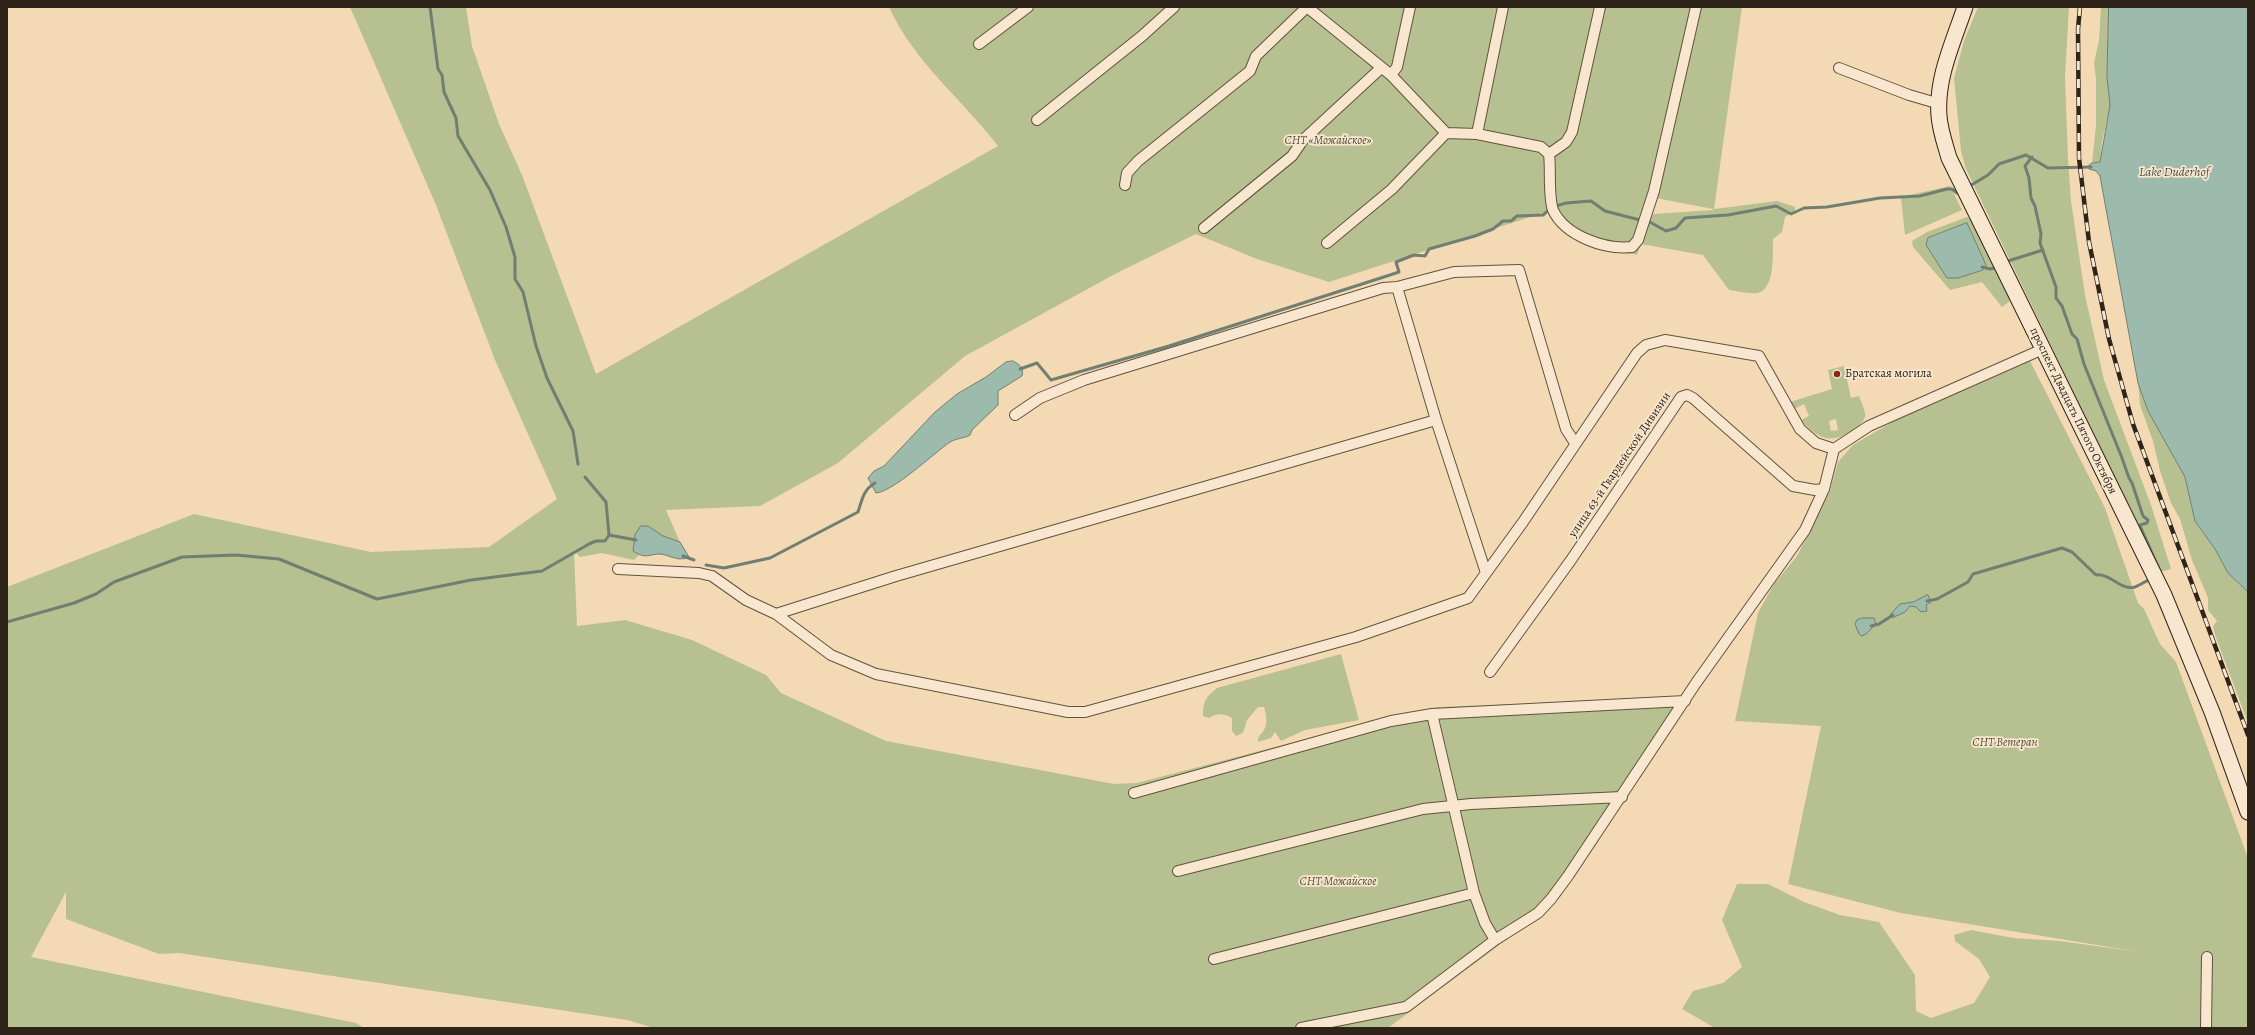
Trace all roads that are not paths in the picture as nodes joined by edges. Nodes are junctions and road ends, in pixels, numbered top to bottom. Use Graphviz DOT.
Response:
graph roads {
  1 [pos="1028,7"];
  2 [pos="1174,7"];
  3 [pos="1307,7"];
  4 [pos="1410,7"];
  5 [pos="1503,7"];
  6 [pos="1600,7"];
  7 [pos="1696,7"];
  8 [pos="1963,8"];
  9 [pos="979,44"];
  10 [pos="1381,68"];
  11 [pos="1839,68"];
  12 [pos="1391,75"];
  13 [pos="1940,104"];
  14 [pos="1037,120"];
  15 [pos="1446,133"];
  16 [pos="1477,134"];
  17 [pos="1549,154"];
  18 [pos="1126,185"];
  19 [pos="1204,228"];
  20 [pos="1327,243"];
  21 [pos="1397,287"];
  22 [pos="2043,349"];
  23 [pos="1015,415"];
  24 [pos="1436,420"];
  25 [pos="1575,443"];
  26 [pos="1834,449"];
  27 [pos="1824,489"];
  28 [pos="618,569"];
  29 [pos="1486,572"];
  30 [pos="776,614"];
  31 [pos="1490,672"];
  32 [pos="1685,701"];
  33 [pos="1432,714"];
  34 [pos="1134,793"];
  35 [pos="1622,797"];
  36 [pos="1454,805"];
  37 [pos="2248,812"];
  38 [pos="1178,871"];
  39 [pos="1474,893"];
  40 [pos="1495,940"];
  41 [pos="2207,958"];
  42 [pos="1214,959"];
  43 [pos="1301,1028"];
  44 [pos="2206,1028"];
  1 -- 9 [label="street"];
  2 -- 14 [label="street"];
  3 -- 10 [label="street"];
  3 -- 18 [label="street"];
  4 -- 12 [label="street"];
  5 -- 16 [label="street"];
  6 -- 17 [label="street"];
  7 -- 17 [label="street"];
  8 -- 13 [label="street, проспект Двадцать Пятого Октября"];
  10 -- 12 [label="street"];
  10 -- 19 [label="street"];
  11 -- 13 [label="street"];
  12 -- 15 [label="street"];
  13 -- 22 [label="street, проспект Двадцать Пятого Октября"];
  15 -- 16 [label="street"];
  15 -- 20 [label="street"];
  16 -- 17 [label="street"];
  21 -- 23 [label="street"];
  21 -- 24 [label="street"];
  21 -- 25 [label="street"];
  22 -- 26 [label="street"];
  22 -- 37 [label="street, проспект Двадцать Пятого Октября"];
  24 -- 29 [label="street"];
  24 -- 30 [label="street"];
  25 -- 26 [label="street"];
  25 -- 29 [label="street"];
  26 -- 27 [label="street"];
  27 -- 31 [label="street, улица 63-й Гвардейской Дивизии"];
  27 -- 32 [label="street"];
  28 -- 30 [label="street"];
  29 -- 30 [label="street"];
  32 -- 33 [label="street"];
  32 -- 35 [label="street"];
  33 -- 34 [label="street"];
  33 -- 36 [label="street"];
  35 -- 36 [label="street"];
  35 -- 40 [label="street"];
  36 -- 38 [label="street"];
  36 -- 39 [label="street"];
  39 -- 40 [label="street"];
  39 -- 42 [label="street"];
  40 -- 43 [label="street"];
  41 -- 44 [label="street"];
}
